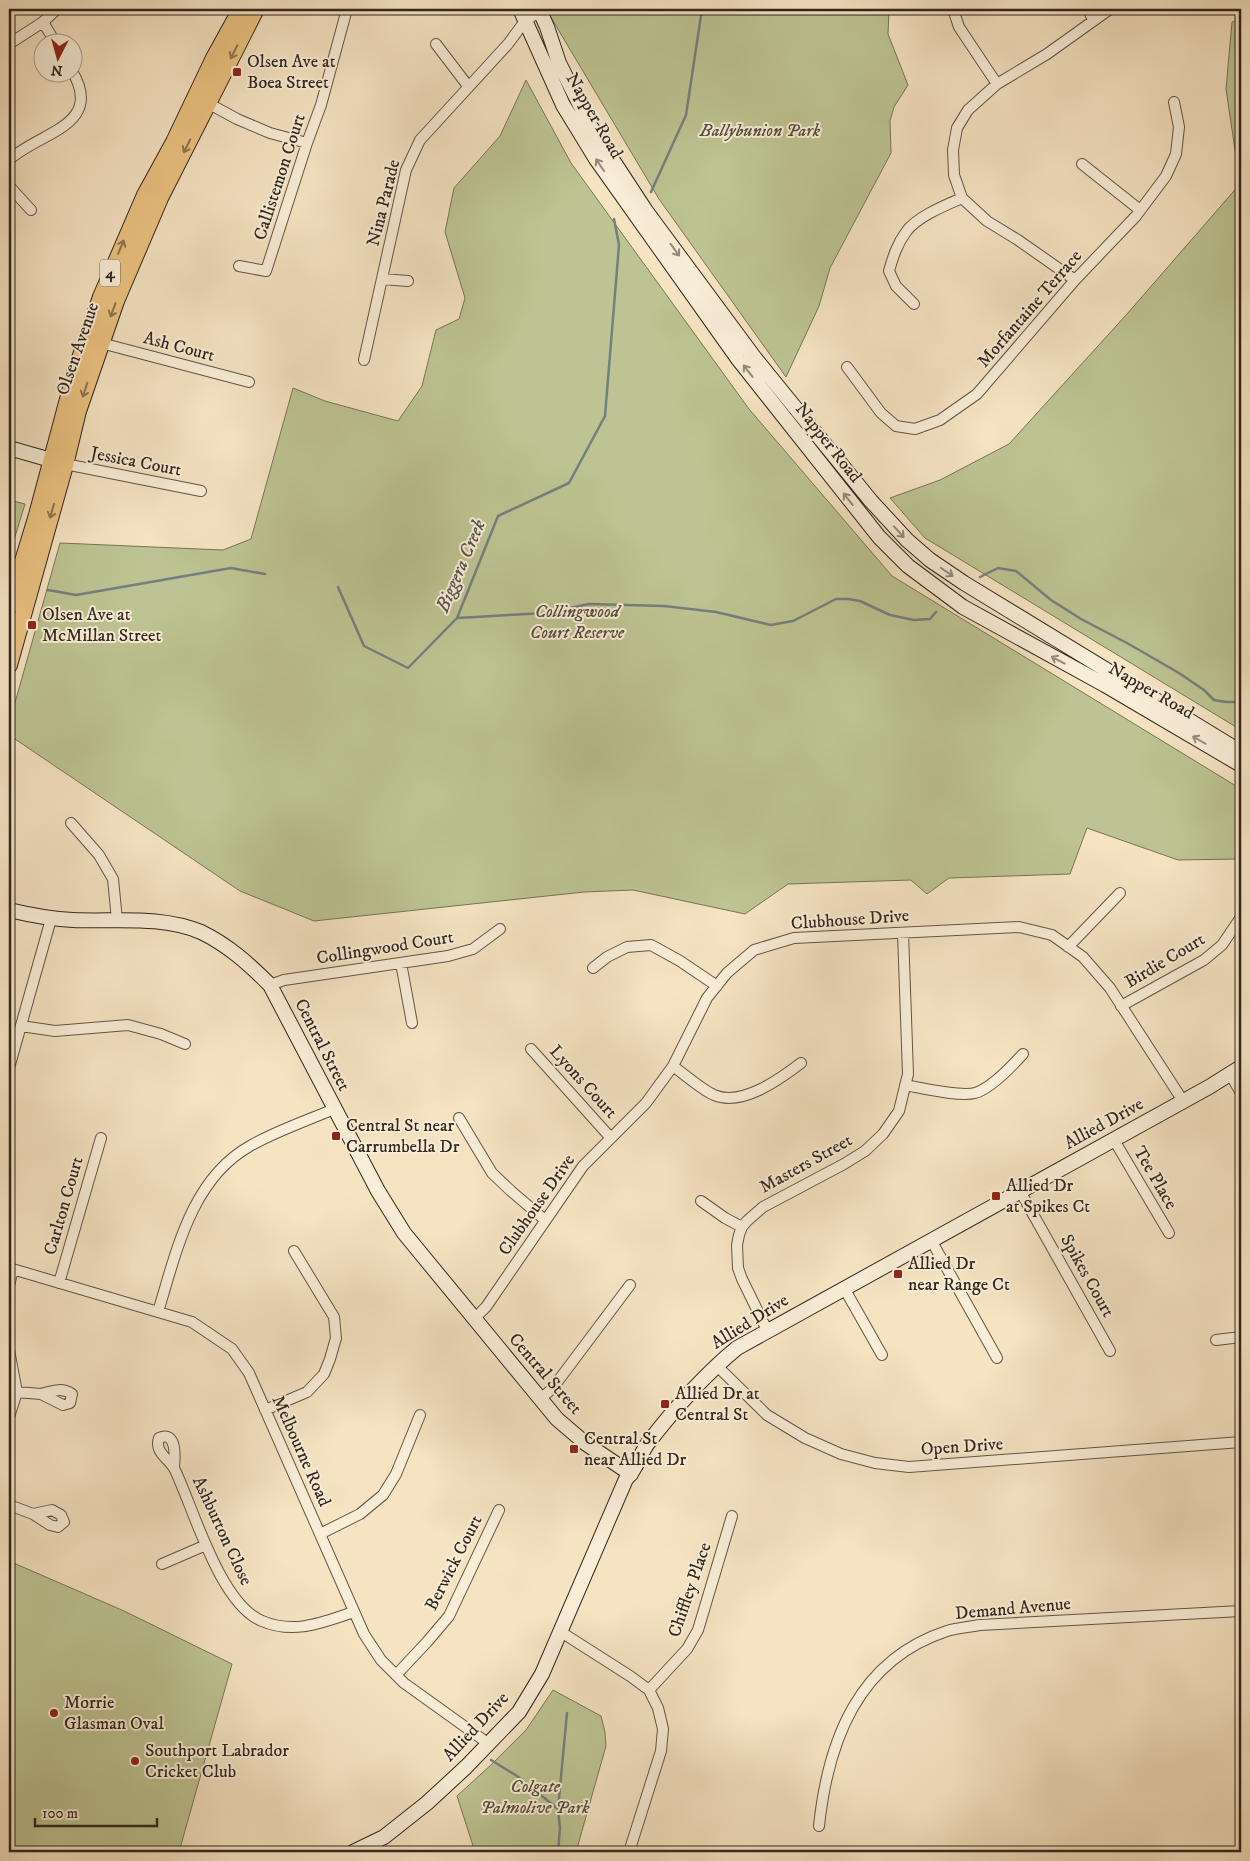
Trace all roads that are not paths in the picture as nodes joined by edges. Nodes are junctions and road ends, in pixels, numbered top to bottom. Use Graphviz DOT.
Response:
graph roads {
  1 [pos="57,9"];
  2 [pos="241,9"];
  3 [pos="256,9"];
  4 [pos="347,9"];
  5 [pos="953,9"];
  6 [pos="1088,9"];
  7 [pos="1110,9"];
  8 [pos="539,10"];
  9 [pos="523,15"];
  10 [pos="1093,20"];
  11 [pos="44,22"];
  12 [pos="50,32"];
  13 [pos="9,44"];
  14 [pos="436,44"];
  15 [pos="79,82"];
  16 [pos="997,84"];
  17 [pos="468,86"];
  18 [pos="202,100"];
  19 [pos="1174,102"];
  20 [pos="307,143"];
  21 [pos="9,160"];
  22 [pos="1082,164"];
  23 [pos="9,186"];
  24 [pos="962,198"];
  25 [pos="31,210"];
  26 [pos="1140,210"];
  27 [pos="238,266"];
  28 [pos="382,279"];
  29 [pos="1075,280"];
  30 [pos="408,281"];
  31 [pos="914,304"];
  32 [pos="101,343"];
  33 [pos="364,360"];
  34 [pos="847,367"];
  35 [pos="249,382"];
  36 [pos="9,448"];
  37 [pos="58,462"];
  38 [pos="201,491"];
  39 [pos="9,607"];
  40 [pos="9,665"];
  41 [pos="1241,752"];
  42 [pos="1241,765"];
  43 [pos="71,823"];
  44 [pos="1120,893"];
  45 [pos="9,910"];
  46 [pos="1241,917"];
  47 [pos="51,919"];
  48 [pos="117,920"];
  49 [pos="500,929"];
  50 [pos="903,933"];
  51 [pos="1068,947"];
  52 [pos="401,963"];
  53 [pos="593,968"];
  54 [pos="270,985"];
  55 [pos="717,986"];
  56 [pos="1121,1006"];
  57 [pos="412,1023"];
  58 [pos="21,1026"];
  59 [pos="185,1044"];
  60 [pos="531,1049"];
  61 [pos="1023,1054"];
  62 [pos="801,1063"];
  63 [pos="672,1066"];
  64 [pos="9,1068"];
  65 [pos="1236,1070"];
  66 [pos="905,1085"];
  67 [pos="1241,1093"];
  68 [pos="1183,1101"];
  69 [pos="334,1109"];
  70 [pos="459,1118"];
  71 [pos="610,1137"];
  72 [pos="101,1138"];
  73 [pos="1114,1140"];
  74 [pos="1020,1191"];
  75 [pos="701,1201"];
  76 [pos="545,1220"];
  77 [pos="742,1227"];
  78 [pos="1169,1233"];
  79 [pos="931,1240"];
  80 [pos="294,1250"];
  81 [pos="11,1269"];
  82 [pos="59,1283"];
  83 [pos="630,1285"];
  84 [pos="9,1286"];
  85 [pos="844,1288"];
  86 [pos="158,1312"];
  87 [pos="474,1319"];
  88 [pos="768,1332"];
  89 [pos="1241,1338"];
  90 [pos="1216,1340"];
  91 [pos="9,1350"];
  92 [pos="1110,1351"];
  93 [pos="882,1355"];
  94 [pos="997,1358"];
  95 [pos="716,1365"];
  96 [pos="17,1392"];
  97 [pos="41,1394"];
  98 [pos="540,1400"];
  99 [pos="265,1410"];
  100 [pos="420,1414"];
  101 [pos="9,1417"];
  102 [pos="1241,1442"];
  103 [pos="174,1467"];
  104 [pos="631,1474"];
  105 [pos="9,1505"];
  106 [pos="499,1510"];
  107 [pos="33,1514"];
  108 [pos="732,1516"];
  109 [pos="320,1534"];
  110 [pos="206,1545"];
  111 [pos="162,1564"];
  112 [pos="1241,1611"];
  113 [pos="354,1612"];
  114 [pos="561,1632"];
  115 [pos="396,1674"];
  116 [pos="649,1690"];
  117 [pos="488,1744"];
  118 [pos="819,1826"];
  119 [pos="353,1852"];
  120 [pos="630,1852"];
  1 -- 11 [label="street"];
  2 -- 18 [label="main road, Olsen Avenue / 4"];
  3 -- 18 [label="main road, Olsen Avenue / 4, one-way"];
  4 -- 20 [label="street, Callistemon Court"];
  5 -- 16 [label="street"];
  6 -- 10 [label="street"];
  7 -- 10 [label="street"];
  8 -- 9 [label="street, Nina Parade"];
  8 -- 41 [label="street, Napper Road, one-way"];
  9 -- 17 [label="street, Nina Parade"];
  42 -- 9 [label="street, Napper Road, one-way"];
  10 -- 16 [label="street"];
  11 -- 12 [label="street"];
  11 -- 13 [label="street"];
  14 -- 17 [label="street"];
  15 -- 21 [label="street"];
  16 -- 24 [label="street"];
  17 -- 28 [label="street, Nina Parade"];
  18 -- 20 [label="street"];
  18 -- 32 [label="main road, Olsen Avenue / 4, one-way"];
  37 -- 18 [label="main road, Olsen Avenue / 4, one-way"];
  19 -- 26 [label="street, Morfantaine Terrace"];
  20 -- 27 [label="street, Callistemon Court"];
  22 -- 26 [label="street"];
  23 -- 25 [label="street"];
  24 -- 29 [label="street"];
  24 -- 31 [label="street"];
  26 -- 29 [label="street, Morfantaine Terrace"];
  28 -- 30 [label="street"];
  28 -- 33 [label="street, Nina Parade"];
  29 -- 34 [label="street, Morfantaine Terrace"];
  32 -- 35 [label="street, Ash Court"];
  32 -- 37 [label="main road, Olsen Avenue / 4, one-way"];
  36 -- 37 [label="street"];
  37 -- 38 [label="street, Jessica Court"];
  37 -- 39 [label="main road, Olsen Avenue / 4"];
  37 -- 40 [label="main road, Olsen Avenue / 4, one-way"];
  43 -- 48 [label="street"];
  44 -- 51 [label="street"];
  45 -- 47 [label="street, Central Street"];
  46 -- 56 [label="street, Birdie Court"];
  47 -- 48 [label="street, Central Street"];
  47 -- 58 [label="street"];
  48 -- 54 [label="street, Central Street"];
  49 -- 52 [label="street, Collingwood Court"];
  50 -- 51 [label="street, Clubhouse Drive"];
  50 -- 55 [label="street, Clubhouse Drive"];
  50 -- 66 [label="street, Masters Street"];
  51 -- 56 [label="street, Clubhouse Drive"];
  52 -- 54 [label="street, Collingwood Court"];
  52 -- 57 [label="street"];
  53 -- 55 [label="street"];
  54 -- 69 [label="street, Central Street"];
  55 -- 63 [label="street, Clubhouse Drive"];
  56 -- 68 [label="street, Clubhouse Drive"];
  58 -- 59 [label="street"];
  58 -- 64 [label="street"];
  60 -- 71 [label="street, Lyons Court"];
  61 -- 66 [label="street"];
  62 -- 63 [label="street"];
  63 -- 71 [label="street, Clubhouse Drive"];
  65 -- 67 [label="street"];
  65 -- 68 [label="street, Allied Drive"];
  66 -- 77 [label="street, Masters Street"];
  68 -- 73 [label="street, Allied Drive"];
  69 -- 86 [label="street"];
  69 -- 87 [label="street, Central Street"];
  70 -- 76 [label="street"];
  71 -- 76 [label="street, Clubhouse Drive"];
  72 -- 82 [label="street, Carlton Court"];
  73 -- 74 [label="street, Allied Drive"];
  73 -- 78 [label="street, Tee Place"];
  74 -- 79 [label="street, Allied Drive"];
  74 -- 92 [label="street, Spikes Court"];
  75 -- 77 [label="street"];
  76 -- 87 [label="street, Clubhouse Drive"];
  77 -- 88 [label="street"];
  79 -- 85 [label="street, Allied Drive"];
  79 -- 94 [label="street"];
  80 -- 99 [label="street"];
  81 -- 82 [label="street, Melbourne Road"];
  81 -- 84 [label="street"];
  82 -- 86 [label="street, Melbourne Road"];
  83 -- 98 [label="street"];
  85 -- 88 [label="street, Allied Drive"];
  85 -- 93 [label="street"];
  86 -- 99 [label="street, Melbourne Road"];
  87 -- 98 [label="street, Central Street"];
  88 -- 95 [label="street, Allied Drive"];
  89 -- 90 [label="street"];
  91 -- 96 [label="street"];
  95 -- 102 [label="street, Open Drive"];
  95 -- 104 [label="street, Allied Drive"];
  96 -- 97 [label="street"];
  96 -- 101 [label="street"];
  98 -- 104 [label="street, Central Street"];
  99 -- 109 [label="street, Melbourne Road"];
  100 -- 109 [label="street"];
  103 -- 110 [label="street, Ashburton Close"];
  104 -- 114 [label="street, Allied Drive"];
  105 -- 107 [label="street"];
  106 -- 115 [label="street, Berwick Court"];
  108 -- 116 [label="street, Chiffley Place"];
  109 -- 113 [label="street, Melbourne Road"];
  110 -- 111 [label="street"];
  110 -- 113 [label="street, Ashburton Close"];
  112 -- 118 [label="street, Demand Avenue"];
  113 -- 115 [label="street, Melbourne Road"];
  114 -- 116 [label="street"];
  114 -- 117 [label="street, Allied Drive"];
  115 -- 117 [label="street, Melbourne Road"];
  116 -- 120 [label="street"];
  117 -- 119 [label="street, Allied Drive"];
}
